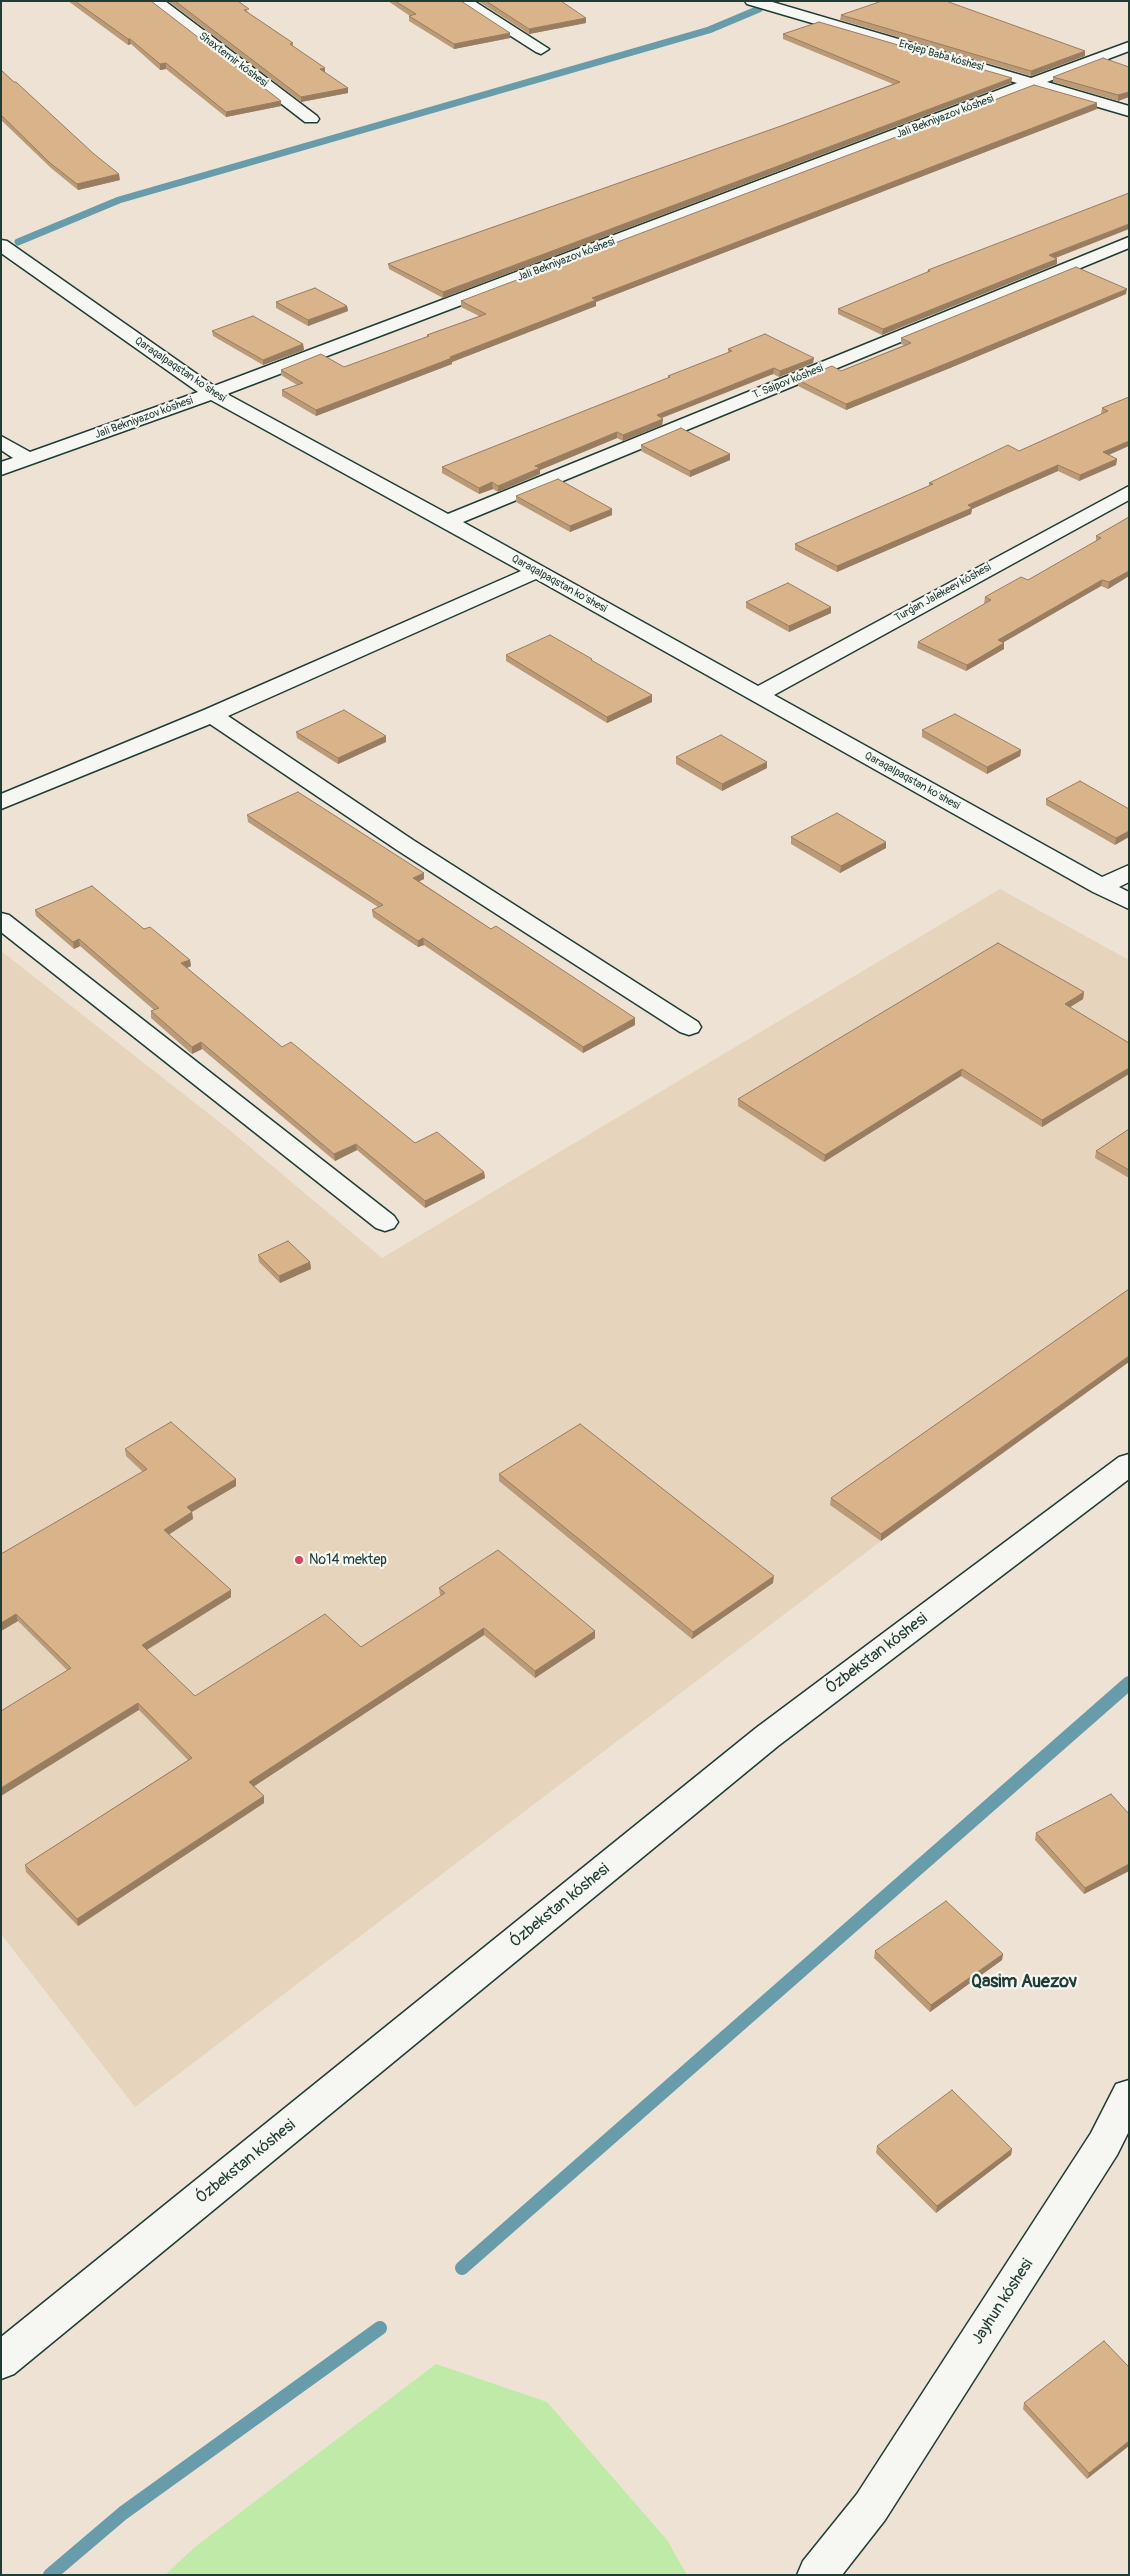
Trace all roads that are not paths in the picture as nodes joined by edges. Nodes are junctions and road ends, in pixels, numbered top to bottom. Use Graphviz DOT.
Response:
graph roads {
  1 [pos="155,1"];
  2 [pos="463,1"];
  3 [pos="752,1"];
  4 [pos="806,1"];
  5 [pos="786,11"];
  6 [pos="1129,46"];
  7 [pos="541,49"];
  8 [pos="1035,83"];
  9 [pos="1129,111"];
  10 [pos="311,119"];
  11 [pos="1129,242"];
  12 [pos="1,245"];
  13 [pos="212,393"];
  14 [pos="1,442"];
  15 [pos="28,459"];
  16 [pos="1,469"];
  17 [pos="1129,492"];
  18 [pos="447,522"];
  19 [pos="537,572"];
  20 [pos="756,695"];
  21 [pos="212,715"];
  22 [pos="1,802"];
  23 [pos="1129,872"];
  24 [pos="1101,887"];
  25 [pos="1129,902"];
  26 [pos="1,920"];
  27 [pos="689,1027"];
  28 [pos="385,1222"];
  29 [pos="1129,1464"];
  30 [pos="1129,2094"];
  31 [pos="1,2361"];
  32 [pos="817,2575"];
  1 -- 10 [label="street, Shaxtemir kóshesi"];
  2 -- 7 [label="street"];
  3 -- 5 [label="street, Erejep Baba kóshesi"];
  4 -- 5 [label="street"];
  5 -- 8 [label="street, Erejep Baba kóshesi"];
  6 -- 8 [label="street, Jali Bekniyazov kóshesi"];
  8 -- 9 [label="street, Erejep Baba kóshesi"];
  8 -- 13 [label="street, Jali Bekniyazov kóshesi"];
  11 -- 18 [label="street, T. Saipov kóshesi"];
  12 -- 13 [label="street, Qaraqalpaqstan ko'shesi"];
  13 -- 15 [label="street, Jali Bekniyazov kóshesi"];
  13 -- 18 [label="street, Qaraqalpaqstan ko'shesi"];
  14 -- 15 [label="street"];
  15 -- 16 [label="street, Jali Bekniyazov kóshesi"];
  17 -- 20 [label="street, Turǵan Jalekeev kóshesi"];
  18 -- 19 [label="street, Qaraqalpaqstan ko'shesi"];
  19 -- 20 [label="street, Qaraqalpaqstan ko'shesi"];
  19 -- 21 [label="street"];
  20 -- 24 [label="street, Qaraqalpaqstan ko'shesi"];
  21 -- 22 [label="street"];
  21 -- 27 [label="street"];
  23 -- 24 [label="street"];
  24 -- 25 [label="street, Qaraqalpaqstan ko'shesi"];
  26 -- 28 [label="street"];
  29 -- 31 [label="street, Ózbekstan kóshesi"];
  30 -- 32 [label="street, Jayhun kóshesi"];
}
